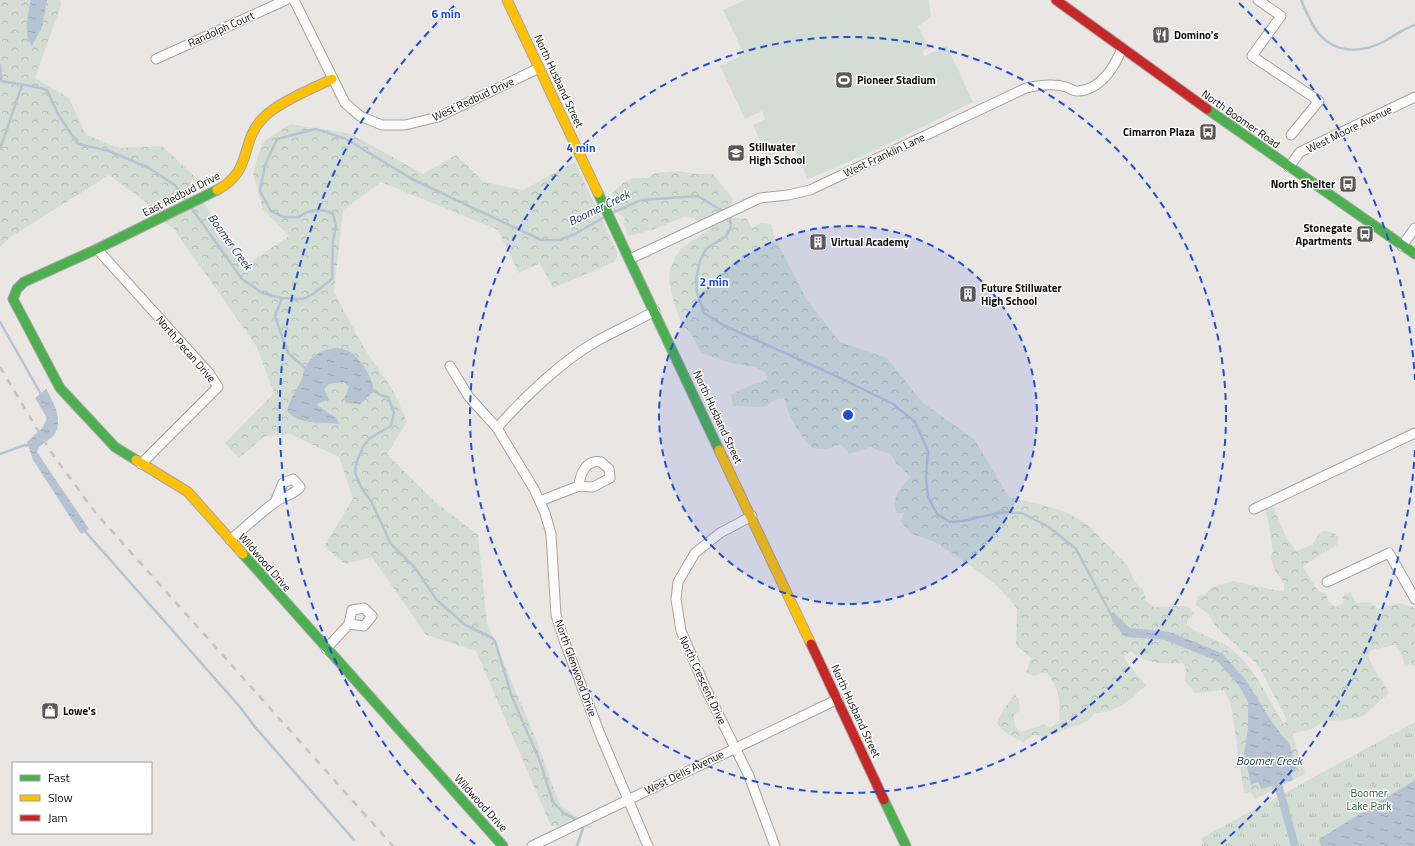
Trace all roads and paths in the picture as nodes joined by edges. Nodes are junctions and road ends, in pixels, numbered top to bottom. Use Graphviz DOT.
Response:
graph roads {
  1 [pos="286,0"];
  2 [pos="294,0"];
  3 [pos="507,0"];
  4 [pos="1056,0"];
  5 [pos="1258,0"];
  6 [pos="1122,48"];
  7 [pos="156,59"];
  8 [pos="539,68"];
  9 [pos="332,79"];
  10 [pos="1415,97"];
  11 [pos="1291,135"];
  12 [pos="1289,167"];
  13 [pos="1415,228"];
  14 [pos="1402,246"];
  15 [pos="97,249"];
  16 [pos="1415,254"];
  17 [pos="630,259"];
  18 [pos="13,299"];
  19 [pos="655,311"];
  20 [pos="450,366"];
  21 [pos="497,428"];
  22 [pos="1415,433"];
  23 [pos="141,464"];
  24 [pos="579,486"];
  25 [pos="540,501"];
  26 [pos="275,502"];
  27 [pos="1254,509"];
  28 [pos="752,516"];
  29 [pos="230,540"];
  30 [pos="1327,582"];
  31 [pos="1415,599"];
  32 [pos="349,624"];
  33 [pos="326,649"];
  34 [pos="838,699"];
  35 [pos="736,748"];
  36 [pos="628,799"];
  37 [pos="503,846"];
  38 [pos="532,846"];
  39 [pos="648,846"];
  40 [pos="775,846"];
  41 [pos="906,846"];
  1 -- 7 [label="street, Randolph Court"];
  2 -- 9 [label="street, West Redbud Drive"];
  3 -- 8 [label="street, North Husband Street"];
  4 -- 6 [label="street, North Boomer Road"];
  5 -- 11 [label="street"];
  6 -- 12 [label="street, North Boomer Road"];
  6 -- 17 [label="street, West Franklin Lane"];
  8 -- 9 [label="street, West Redbud Drive"];
  8 -- 17 [label="street, North Husband Street"];
  9 -- 15 [label="street, East Redbud Drive"];
  10 -- 12 [label="street, West Moore Avenue"];
  12 -- 14 [label="street, North Boomer Road"];
  13 -- 14 [label="street"];
  14 -- 16 [label="street, North Boomer Road"];
  15 -- 18 [label="street, East Redbud Drive"];
  15 -- 23 [label="street, North Pecan Drive"];
  17 -- 19 [label="street, North Husband Street"];
  18 -- 23 [label="street, Wildwood Drive"];
  19 -- 21 [label="street"];
  19 -- 28 [label="street, North Husband Street"];
  20 -- 21 [label="street, North Glenwood Drive"];
  21 -- 25 [label="street, North Glenwood Drive"];
  22 -- 27 [label="street"];
  23 -- 29 [label="street, Wildwood Drive"];
  24 -- 25 [label="street"];
  25 -- 36 [label="street, North Glenwood Drive"];
  26 -- 29 [label="street"];
  28 -- 34 [label="street, North Husband Street"];
  28 -- 35 [label="street, North Crescent Drive"];
  29 -- 33 [label="street, Wildwood Drive"];
  30 -- 31 [label="street"];
  32 -- 33 [label="street"];
  33 -- 37 [label="street, Wildwood Drive"];
  34 -- 35 [label="street, West Dells Avenue"];
  34 -- 41 [label="street, North Husband Street"];
  35 -- 36 [label="street, West Dells Avenue"];
  35 -- 40 [label="street, North Crescent Drive"];
  36 -- 38 [label="street, West Dells Avenue"];
  36 -- 39 [label="street, North Glenwood Drive"];
}
